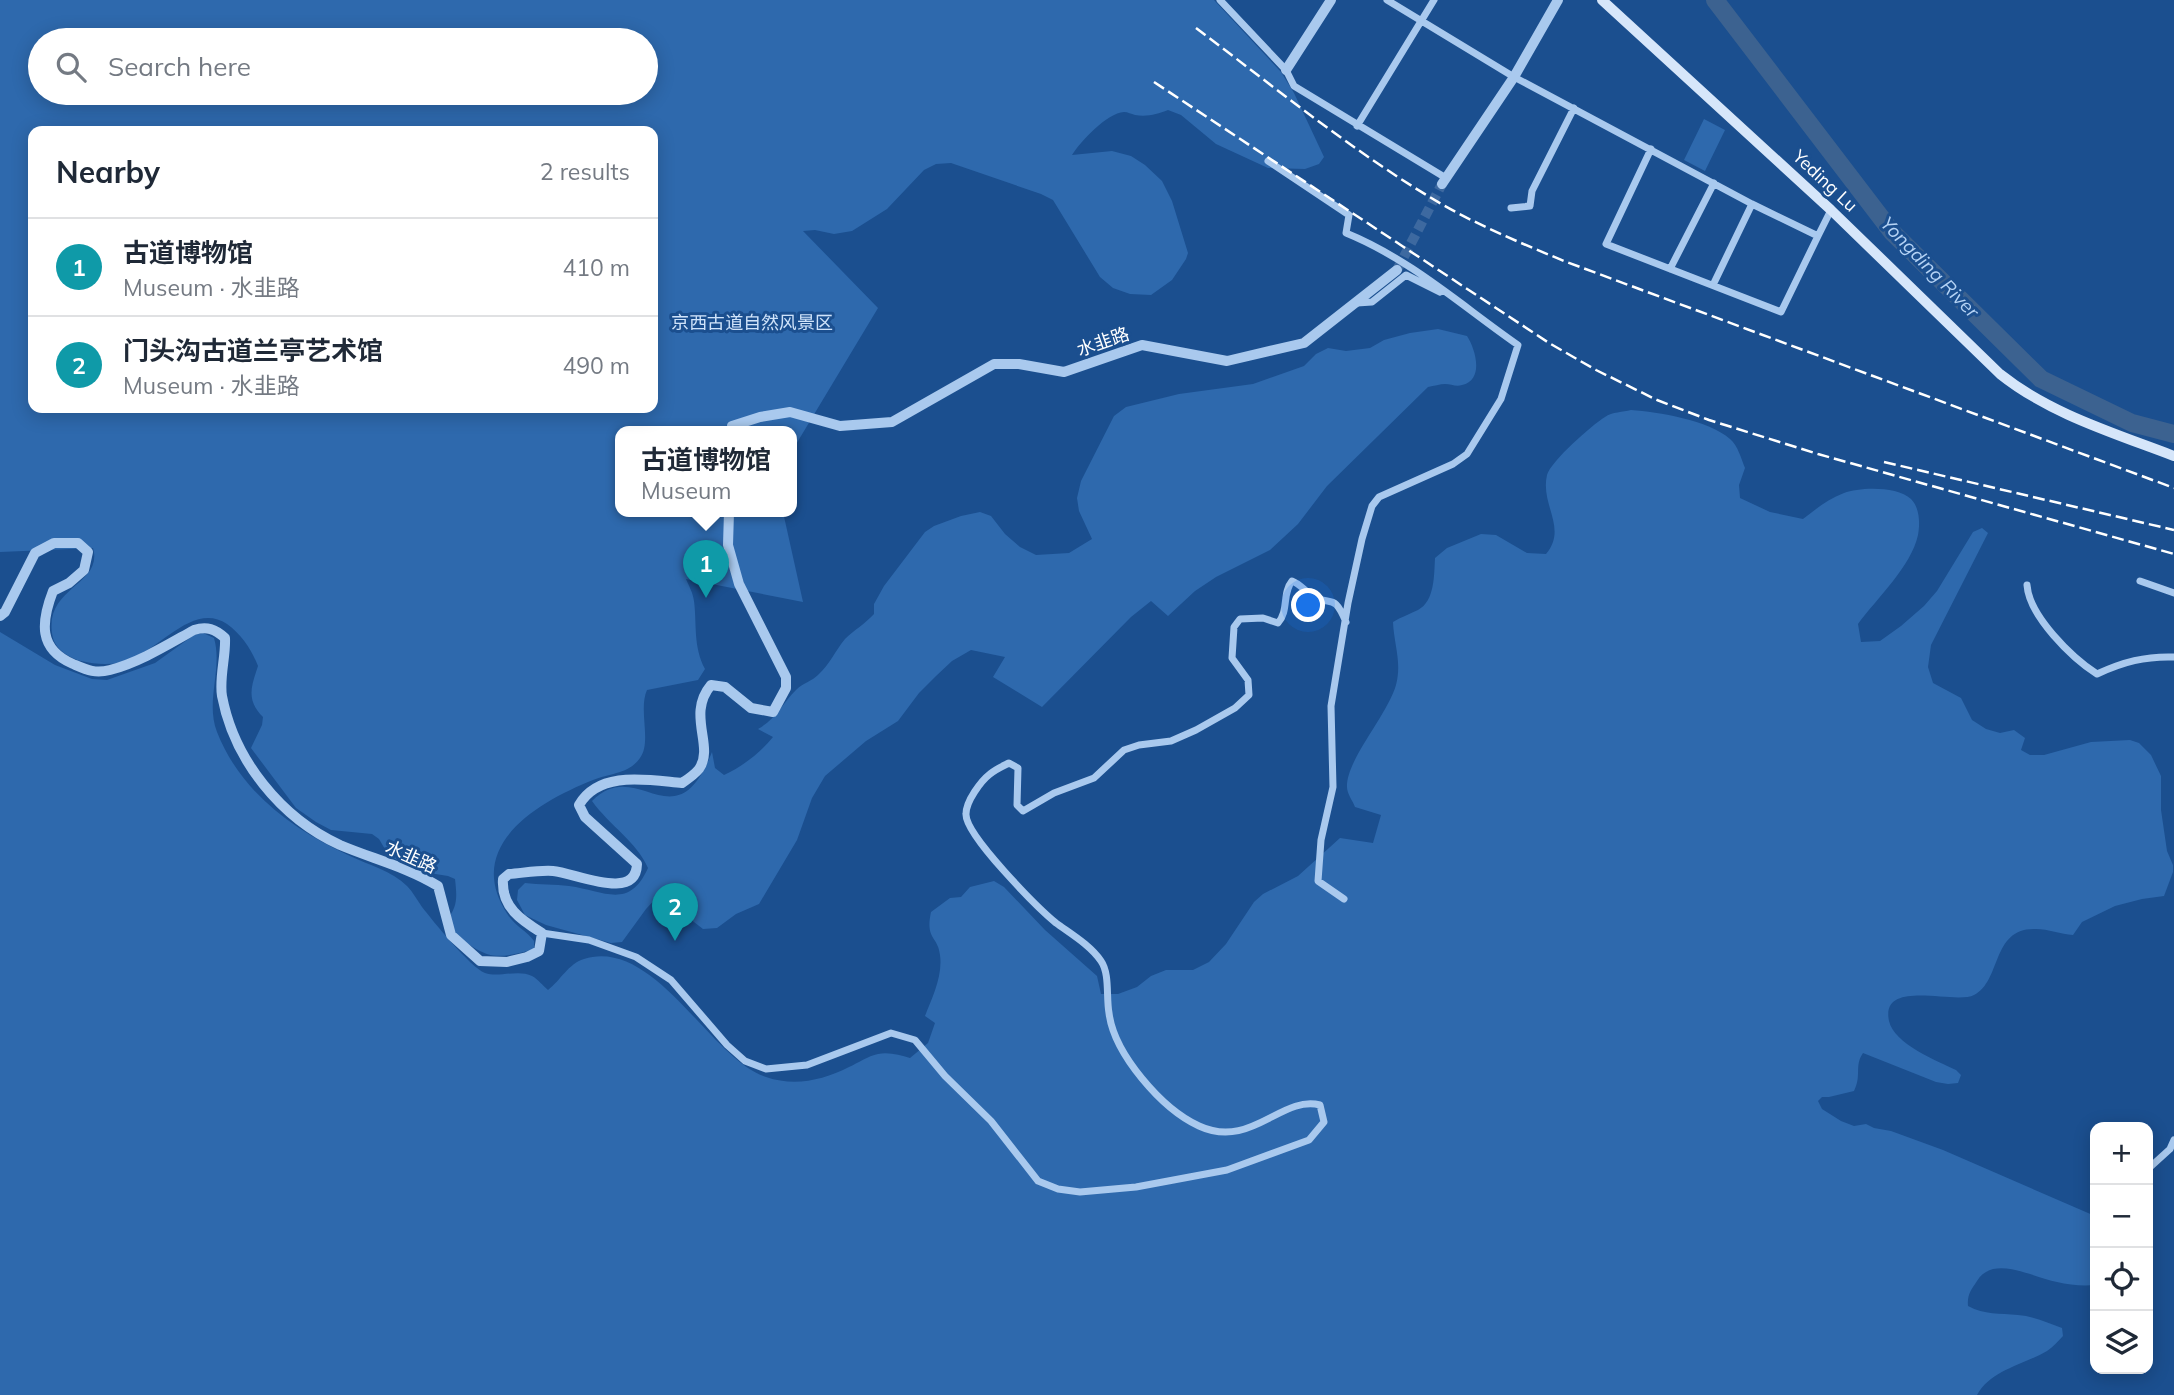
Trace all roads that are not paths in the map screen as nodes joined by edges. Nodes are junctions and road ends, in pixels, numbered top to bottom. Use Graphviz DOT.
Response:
graph roads {
  1 [pos="1220,0"];
  2 [pos="1331,0"];
  3 [pos="1387,0"];
  4 [pos="1434,0"];
  5 [pos="1558,0"];
  6 [pos="1602,0"];
  7 [pos="1422,20"];
  8 [pos="1286,70"];
  9 [pos="1514,77"];
  10 [pos="1574,108"];
  11 [pos="1357,126"];
  12 [pos="1651,149"];
  13 [pos="1268,161"];
  14 [pos="1444,181"];
  15 [pos="1714,183"];
  16 [pos="1752,204"];
  17 [pos="1511,208"];
  18 [pos="1831,210"];
  19 [pos="1818,236"];
  20 [pos="1670,269"];
  21 [pos="1397,270"];
  22 [pos="1713,285"];
  23 [pos="1449,294"];
  24 [pos="1356,303"];
  25 [pos="732,426"];
  26 [pos="2174,456"];
  27 [pos="729,517"];
  28 [pos="2140,581"];
  29 [pos="2027,585"];
  30 [pos="2174,593"];
  31 [pos="0,616"];
  32 [pos="1346,622"];
  33 [pos="2174,657"];
  34 [pos="1345,899"];
  35 [pos="542,933"];
  36 [pos="2174,1140"];
  37 [pos="2153,1164"];
  1 -- 8 [label="street"];
  2 -- 8 [label="street"];
  3 -- 7 [label="street"];
  4 -- 7 [label="street"];
  5 -- 9 [label="street"];
  6 -- 18 [label="main road, Yeding Lu"];
  7 -- 9 [label="street"];
  7 -- 11 [label="street"];
  8 -- 11 [label="street"];
  9 -- 10 [label="street"];
  9 -- 14 [label="street"];
  10 -- 12 [label="street"];
  10 -- 17 [label="street"];
  11 -- 14 [label="street"];
  12 -- 15 [label="street"];
  12 -- 20 [label="street"];
  13 -- 23 [label="street"];
  15 -- 16 [label="street"];
  15 -- 20 [label="street"];
  16 -- 19 [label="street"];
  16 -- 22 [label="street"];
  18 -- 19 [label="street"];
  18 -- 26 [label="main road, Yeding Lu"];
  19 -- 22 [label="street"];
  20 -- 22 [label="street"];
  21 -- 24 [label="street, 水韭路"];
  23 -- 24 [label="street"];
  23 -- 32 [label="street"];
  24 -- 25 [label="street, 水韭路"];
  27 -- 35 [label="street"];
  28 -- 30 [label="street"];
  29 -- 33 [label="street"];
  31 -- 35 [label="street, 水韭路"];
  32 -- 34 [label="street"];
  32 -- 35 [label="street"];
  36 -- 37 [label="street"];
}
